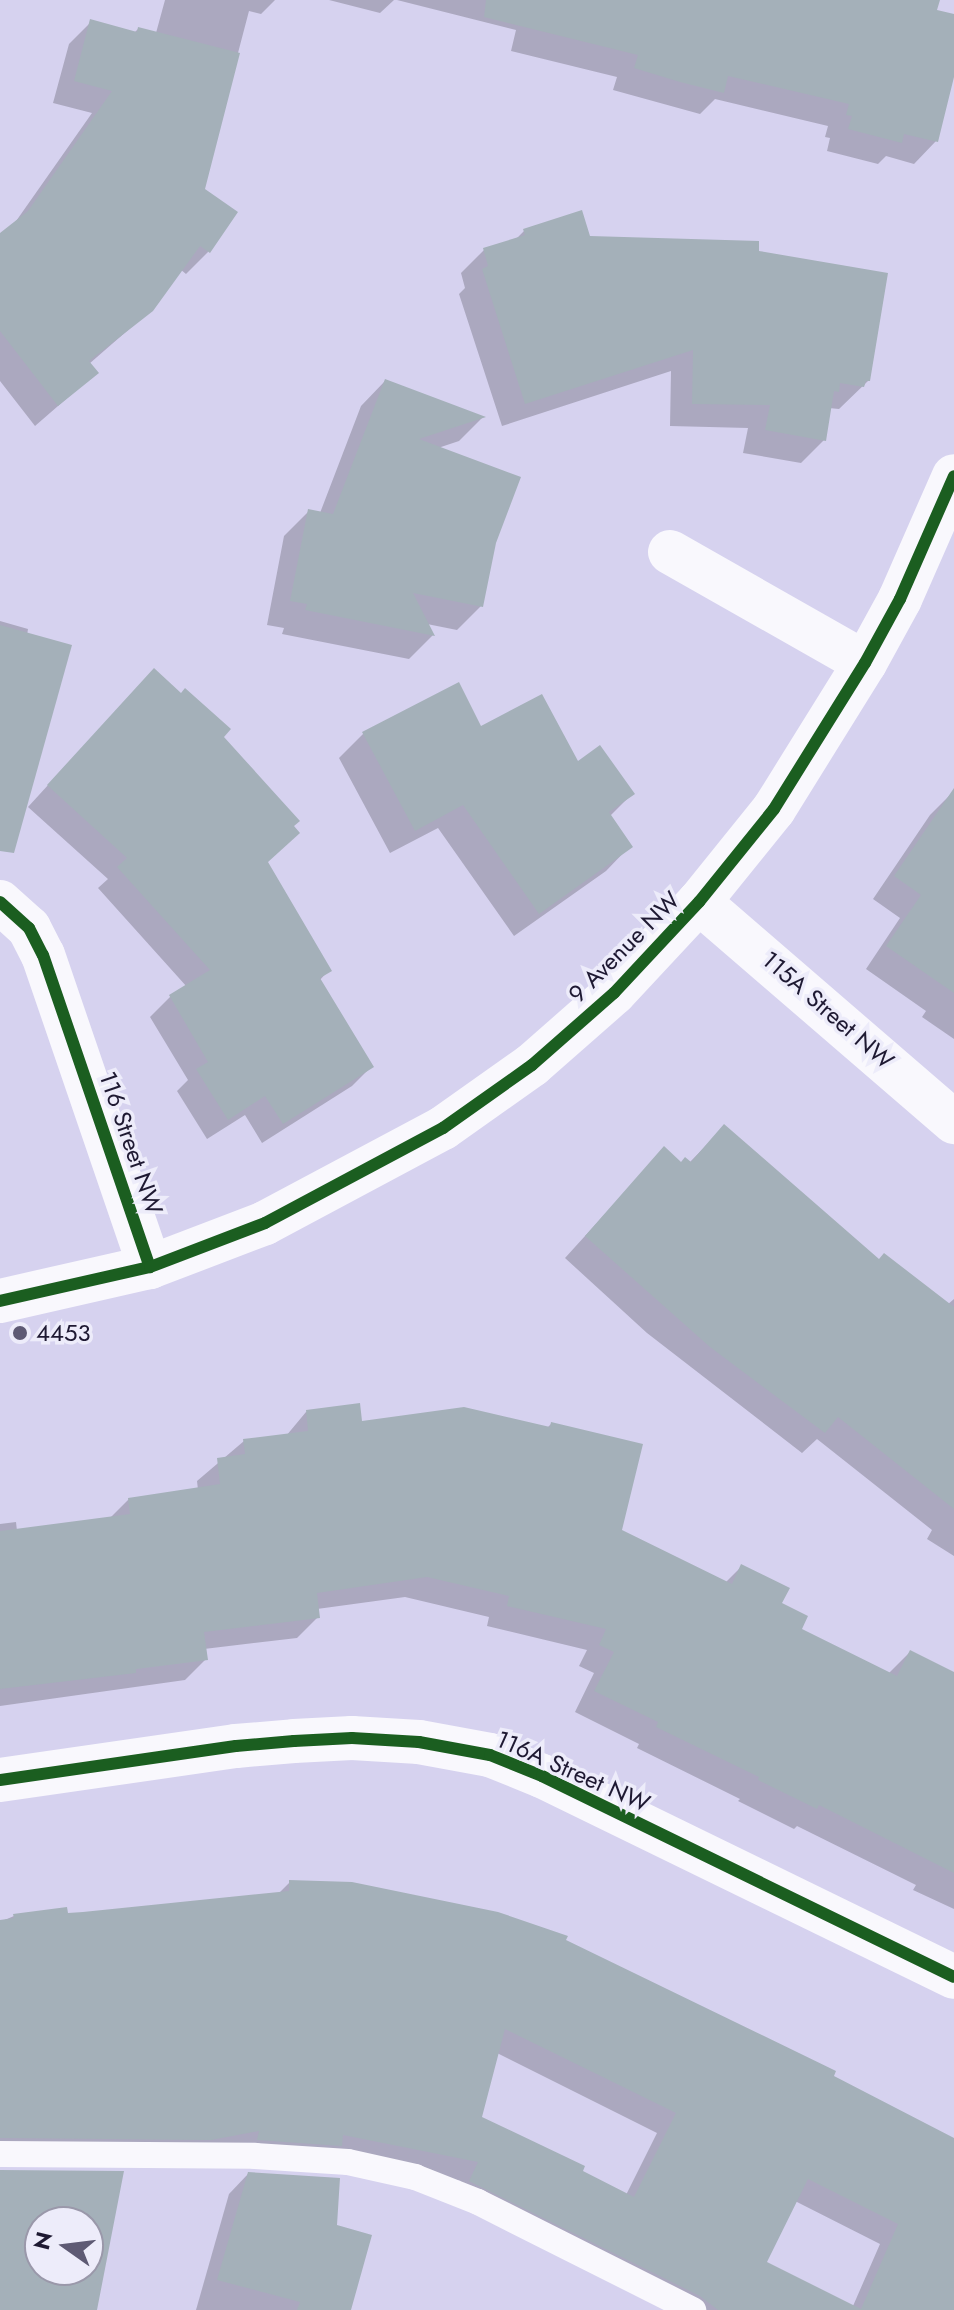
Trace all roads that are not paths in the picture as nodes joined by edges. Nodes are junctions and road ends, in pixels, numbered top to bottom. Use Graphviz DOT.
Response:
graph roads {
  1 [pos="954,476"];
  2 [pos="670,552"];
  3 [pos="865,663"];
  4 [pos="0,902"];
  5 [pos="699,902"];
  6 [pos="954,1122"];
  7 [pos="150,1267"];
  8 [pos="0,1301"];
  9 [pos="0,1780"];
  10 [pos="954,1977"];
  11 [pos="0,2154"];
  12 [pos="693,2310"];
  1 -- 3 [label="street, 9 Avenue NW"];
  2 -- 3 [label="street"];
  3 -- 5 [label="street, 9 Avenue NW"];
  4 -- 7 [label="street, 116 Street NW"];
  5 -- 6 [label="street, 115A Street NW"];
  5 -- 7 [label="street, 9 Avenue NW"];
  7 -- 8 [label="street"];
  9 -- 10 [label="street, 116A Street NW"];
  11 -- 12 [label="lane"];
}
